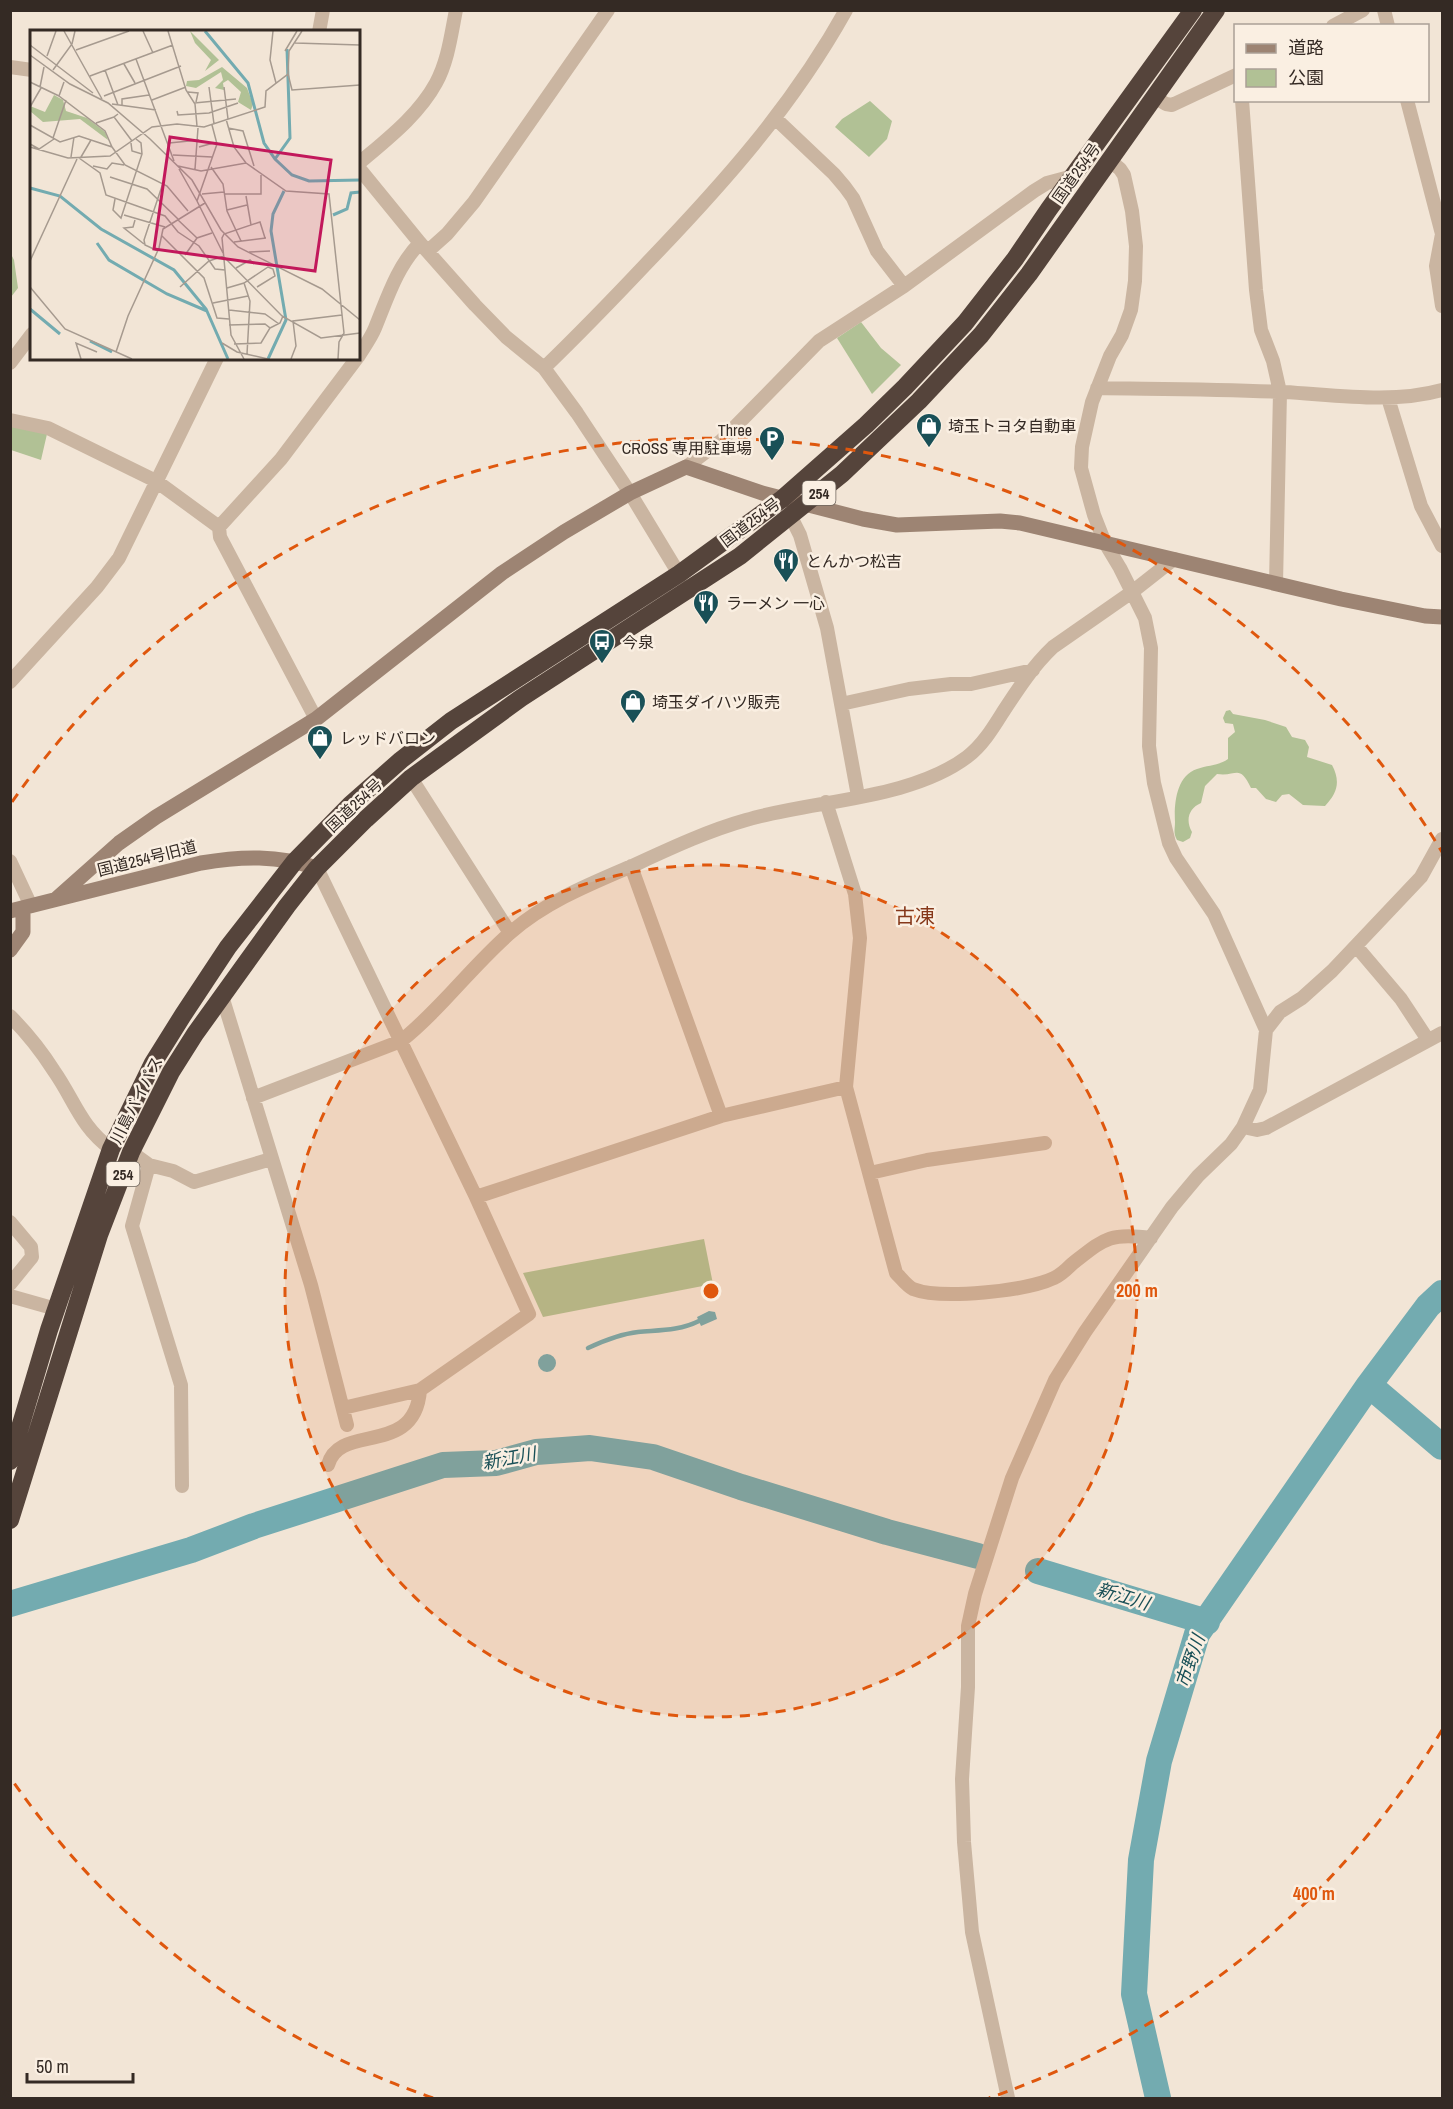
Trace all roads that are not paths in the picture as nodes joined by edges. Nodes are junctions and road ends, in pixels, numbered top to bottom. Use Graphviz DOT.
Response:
graph roads {
  1 [pos="323,10"];
  2 [pos="456,10"];
  3 [pos="608,10"];
  4 [pos="846,10"];
  5 [pos="1193,10"];
  6 [pos="1216,10"];
  7 [pos="1363,10"];
  8 [pos="1337,24"];
  9 [pos="319,30"];
  10 [pos="10,67"];
  11 [pos="30,70"];
  12 [pos="1234,76"];
  13 [pos="1154,97"];
  14 [pos="1242,102"];
  15 [pos="1408,102"];
  16 [pos="776,118"];
  17 [pos="1108,160"];
  18 [pos="360,164"];
  19 [pos="360,168"];
  20 [pos="1073,177"];
  21 [pos="424,247"];
  22 [pos="904,286"];
  23 [pos="1443,306"];
  24 [pos="30,337"];
  25 [pos="360,354"];
  26 [pos="216,360"];
  27 [pos="356,360"];
  28 [pos="10,363"];
  29 [pos="544,368"];
  30 [pos="1096,388"];
  31 [pos="1443,390"];
  32 [pos="1280,392"];
  33 [pos="1388,398"];
  34 [pos="10,420"];
  35 [pos="686,466"];
  36 [pos="156,481"];
  37 [pos="630,493"];
  38 [pos="782,498"];
  39 [pos="806,503"];
  40 [pos="791,517"];
  41 [pos="219,528"];
  42 [pos="1105,543"];
  43 [pos="1443,546"];
  44 [pos="1174,560"];
  45 [pos="679,574"];
  46 [pos="1276,584"];
  47 [pos="1132,592"];
  48 [pos="1443,617"];
  49 [pos="1033,670"];
  50 [pos="10,682"];
  51 [pos="841,704"];
  52 [pos="316,719"];
  53 [pos="411,778"];
  54 [pos="858,796"];
  55 [pos="825,802"];
  56 [pos="1443,839"];
  57 [pos="10,861"];
  58 [pos="295,861"];
  59 [pos="630,867"];
  60 [pos="317,868"];
  61 [pos="56,900"];
  62 [pos="22,909"];
  63 [pos="510,933"];
  64 [pos="1356,946"];
  65 [pos="10,950"];
  66 [pos="222,996"];
  67 [pos="10,1016"];
  68 [pos="1266,1030"];
  69 [pos="1443,1033"];
  70 [pos="1428,1040"];
  71 [pos="401,1041"];
  72 [pos="846,1087"];
  73 [pos="253,1098"];
  74 [pos="722,1116"];
  75 [pos="1243,1127"];
  76 [pos="1045,1143"];
  77 [pos="111,1149"];
  78 [pos="131,1152"];
  79 [pos="271,1159"];
  80 [pos="149,1165"];
  81 [pos="870,1173"];
  82 [pos="476,1197"];
  83 [pos="10,1222"];
  84 [pos="1151,1238"];
  85 [pos="10,1284"];
  86 [pos="10,1296"];
  87 [pos="56,1309"];
  88 [pos="420,1390"];
  89 [pos="343,1408"];
  90 [pos="347,1425"];
  91 [pos="10,1461"];
  92 [pos="328,1465"];
  93 [pos="182,1486"];
  94 [pos="10,1520"];
  95 [pos="1008,2098"];
  1 -- 9 [label="street"];
  2 -- 18 [label="street"];
  3 -- 21 [label="street"];
  4 -- 16 [label="street"];
  5 -- 20 [label="highway, 国道254号 / 254"];
  6 -- 13 [label="highway, 国道254号 / 254"];
  7 -- 8 [label="street"];
  10 -- 11 [label="street"];
  12 -- 13 [label="street"];
  13 -- 17 [label="highway, 国道254号 / 254"];
  14 -- 32 [label="street"];
  15 -- 23 [label="street"];
  16 -- 22 [label="street"];
  16 -- 29 [label="street"];
  17 -- 30 [label="street"];
  17 -- 39 [label="highway, 国道254号 / 254"];
  19 -- 21 [label="street"];
  20 -- 22 [label="street"];
  20 -- 38 [label="highway, 国道254号 / 254"];
  21 -- 25 [label="street"];
  21 -- 29 [label="street"];
  22 -- 35 [label="street"];
  24 -- 28 [label="street"];
  26 -- 36 [label="street"];
  27 -- 41 [label="street"];
  29 -- 37 [label="street"];
  30 -- 32 [label="street"];
  30 -- 42 [label="street"];
  31 -- 33 [label="street"];
  32 -- 33 [label="street"];
  32 -- 46 [label="street"];
  33 -- 43 [label="street"];
  34 -- 36 [label="street"];
  35 -- 37 [label="street"];
  35 -- 38 [label="street"];
  36 -- 41 [label="street"];
  36 -- 50 [label="street"];
  37 -- 45 [label="street"];
  37 -- 52 [label="street"];
  38 -- 39 [label="street"];
  38 -- 45 [label="highway, 国道254号 / 254"];
  39 -- 40 [label="highway, 国道254号 / 254"];
  39 -- 42 [label="street"];
  40 -- 51 [label="street"];
  40 -- 53 [label="highway, 国道254号 / 254"];
  41 -- 52 [label="street"];
  42 -- 44 [label="street"];
  42 -- 47 [label="street"];
  44 -- 46 [label="street"];
  44 -- 47 [label="street"];
  45 -- 58 [label="highway, 国道254号 / 254"];
  46 -- 48 [label="street"];
  47 -- 49 [label="street"];
  47 -- 68 [label="street"];
  49 -- 51 [label="street"];
  49 -- 54 [label="street"];
  51 -- 54 [label="street"];
  52 -- 61 [label="street"];
  53 -- 60 [label="highway, 国道254号 / 254"];
  53 -- 63 [label="street"];
  54 -- 55 [label="street"];
  55 -- 59 [label="street"];
  55 -- 72 [label="street"];
  56 -- 64 [label="street"];
  57 -- 62 [label="street"];
  58 -- 60 [label="street, 国道254号旧道"];
  58 -- 61 [label="street, 国道254号旧道"];
  58 -- 77 [label="highway, 川島バイパス / 254"];
  59 -- 63 [label="street"];
  59 -- 74 [label="street"];
  60 -- 66 [label="highway, 川島バイパス / 254"];
  60 -- 71 [label="street"];
  61 -- 62 [label="street, 国道254号旧道"];
  62 -- 65 [label="street"];
  63 -- 71 [label="street"];
  64 -- 68 [label="street"];
  64 -- 70 [label="street"];
  66 -- 73 [label="street"];
  66 -- 78 [label="highway, 川島バイパス / 254"];
  67 -- 77 [label="street"];
  68 -- 75 [label="street"];
  69 -- 70 [label="street"];
  70 -- 75 [label="street"];
  71 -- 73 [label="street"];
  71 -- 82 [label="street"];
  72 -- 74 [label="street"];
  72 -- 81 [label="street"];
  73 -- 79 [label="street"];
  74 -- 82 [label="street"];
  75 -- 84 [label="street"];
  76 -- 81 [label="street"];
  77 -- 87 [label="highway, 川島バイパス / 254"];
  78 -- 80 [label="street"];
  78 -- 94 [label="highway, 川島バイパス / 254"];
  79 -- 80 [label="street"];
  79 -- 89 [label="street"];
  80 -- 93 [label="street"];
  81 -- 84 [label="street"];
  82 -- 88 [label="street"];
  83 -- 85 [label="street"];
  84 -- 95 [label="street"];
  86 -- 87 [label="street"];
  87 -- 91 [label="highway, 川島バイパス / 254"];
  88 -- 89 [label="street"];
  88 -- 92 [label="street"];
  89 -- 90 [label="street"];
}
